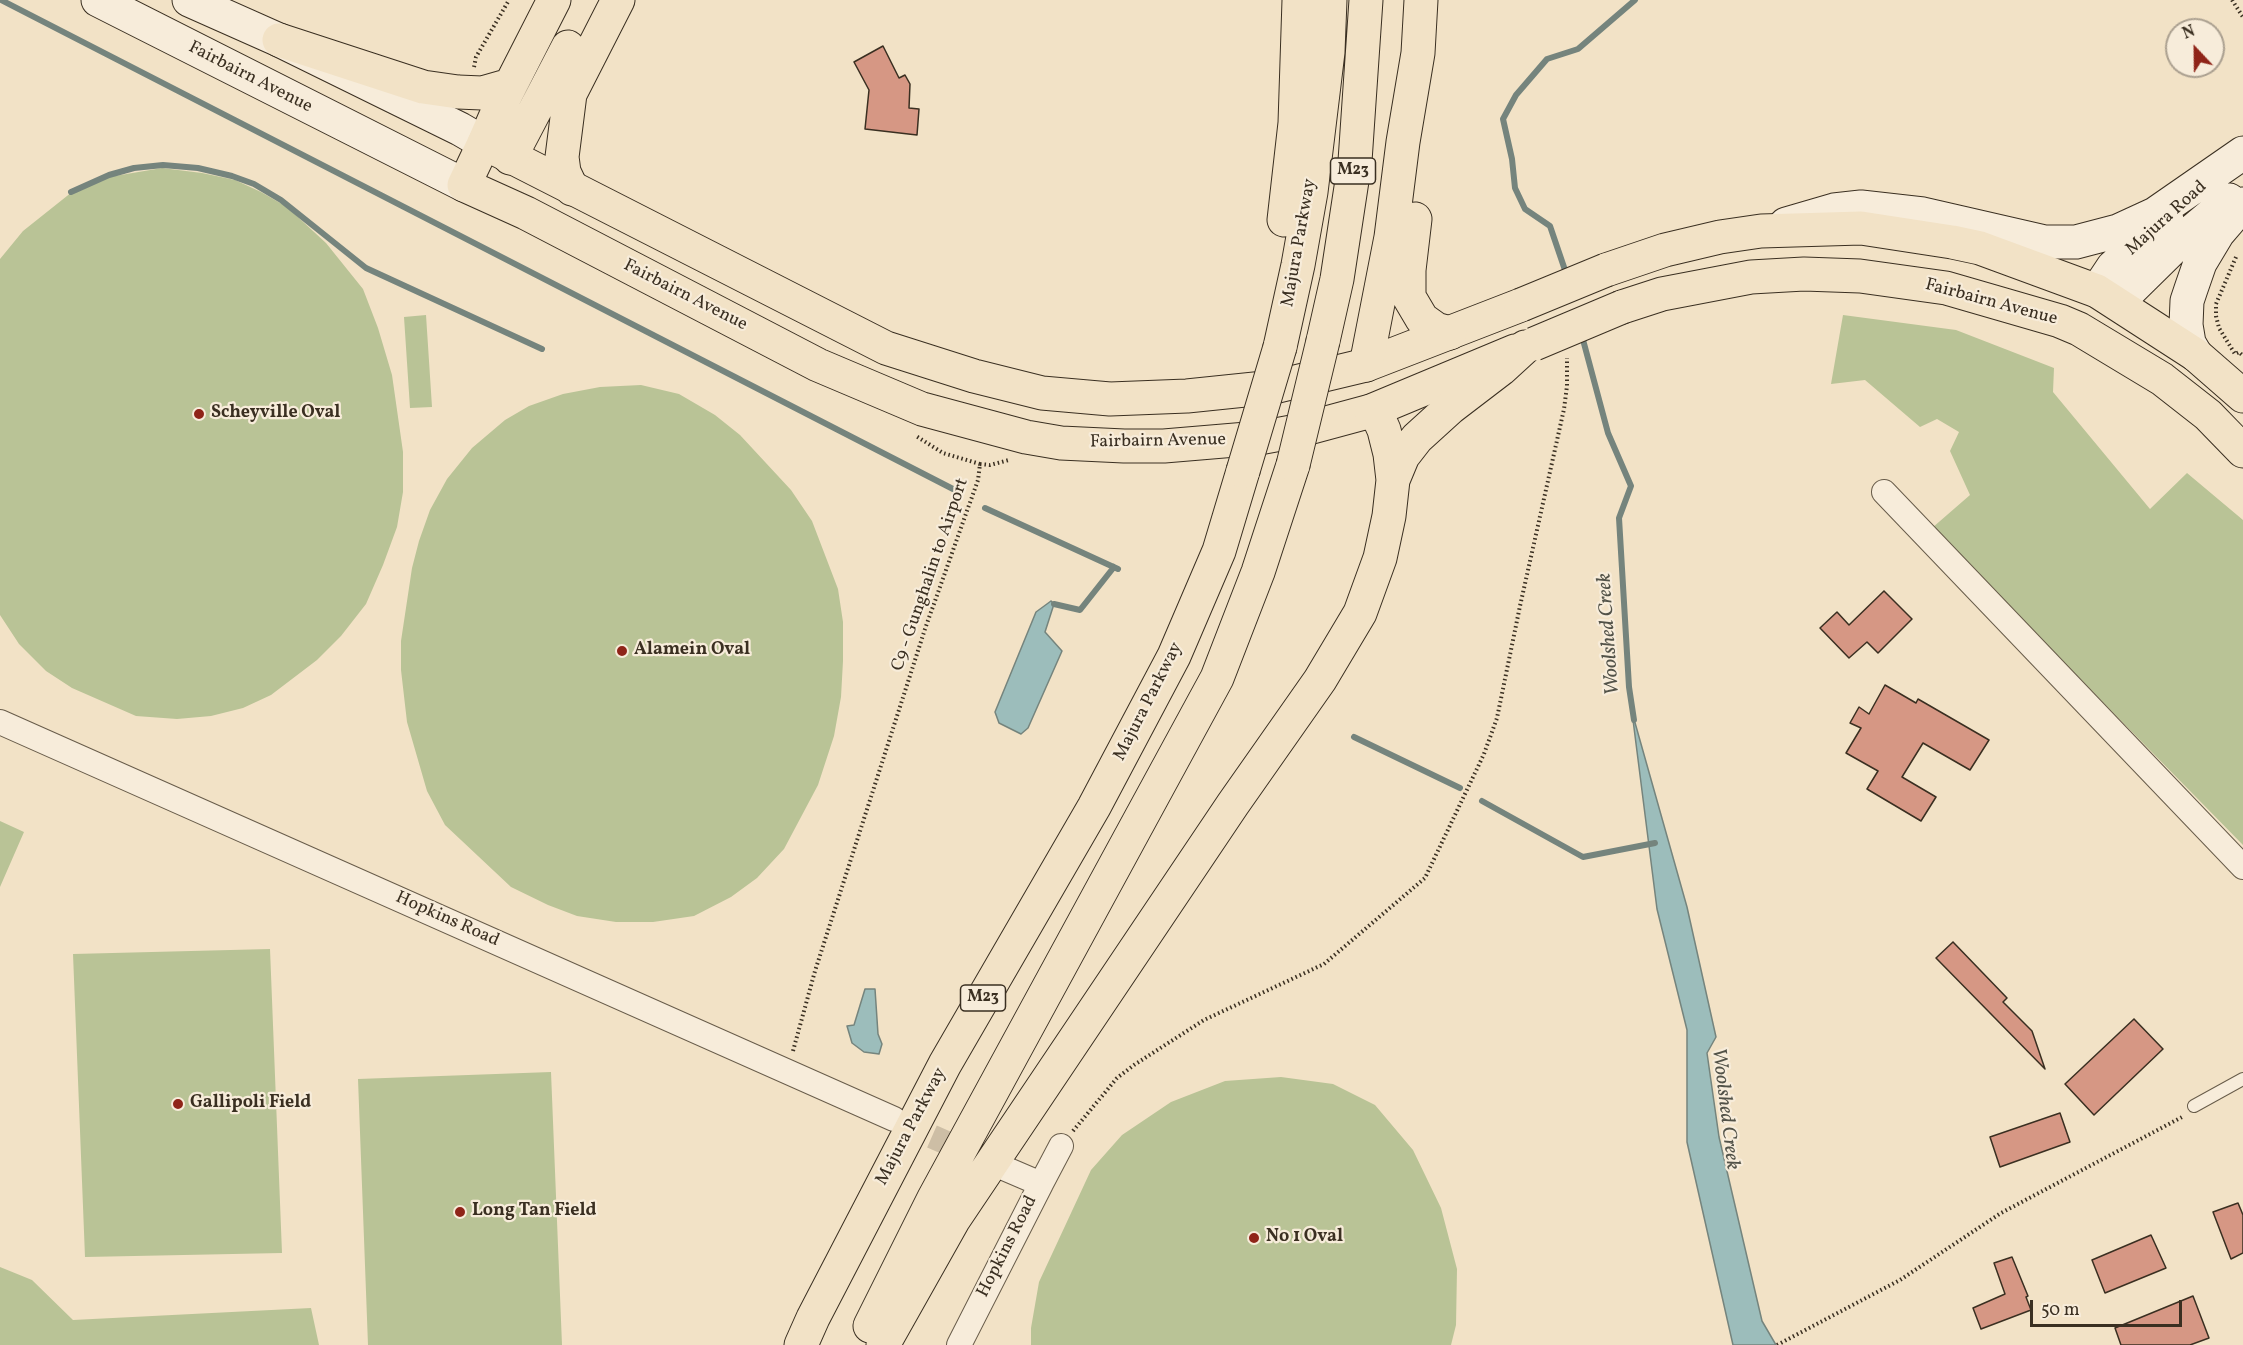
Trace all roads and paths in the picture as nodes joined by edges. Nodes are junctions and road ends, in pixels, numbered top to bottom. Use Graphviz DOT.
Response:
graph roads {
  1 [pos="98,0"];
  2 [pos="189,0"];
  3 [pos="509,0"];
  4 [pos="554,0"];
  5 [pos="592,0"];
  6 [pos="618,0"];
  7 [pos="1299,0"];
  8 [pos="1330,0"];
  9 [pos="1366,0"];
  10 [pos="1421,0"];
  11 [pos="2232,0"];
  12 [pos="2243,17"];
  13 [pos="279,40"];
  14 [pos="1418,53"];
  15 [pos="510,85"];
  16 [pos="473,93"];
  17 [pos="497,151"];
  18 [pos="2243,153"];
  19 [pos="572,189"];
  20 [pos="477,190"];
  21 [pos="2243,190"];
  22 [pos="2243,204"];
  23 [pos="1761,231"];
  24 [pos="2239,251"];
  25 [pos="2107,297"];
  26 [pos="2080,330"];
  27 [pos="1450,333"];
  28 [pos="1280,347"];
  29 [pos="1541,347"];
  30 [pos="2196,355"];
  31 [pos="2243,356"];
  32 [pos="1366,365"];
  33 [pos="1274,387"];
  34 [pos="2243,396"];
  35 [pos="1363,406"];
  36 [pos="912,433"];
  37 [pos="2243,451"];
  38 [pos="1393,480"];
  39 [pos="1884,492"];
  40 [pos="0,722"];
  41 [pos="2243,867"];
  42 [pos="786,1071"];
  43 [pos="2243,1079"];
  44 [pos="2189,1111"];
  45 [pos="894,1119"];
  46 [pos="1061,1146"];
  47 [pos="1006,1169"];
  48 [pos="1041,1184"];
  49 [pos="1778,1344"];
  50 [pos="801,1345"];
  51 [pos="861,1345"];
  52 [pos="883,1345"];
  53 [pos="959,1345"];
  1 -- 20 [label="main road, Fairbairn Avenue"];
  2 -- 13 [label="main road"];
  3 -- 16 [label="path"];
  4 -- 15 [label="main road"];
  5 -- 17 [label="main road"];
  6 -- 19 [label="main road"];
  7 -- 28 [label="main road"];
  8 -- 28 [label="main road, Majura Parkway / M23"];
  9 -- 51 [label="main road, M23, bridge"];
  10 -- 14 [label="main road"];
  11 -- 12 [label="path"];
  13 -- 16 [label="main road"];
  13 -- 17 [label="main road"];
  14 -- 27 [label="main road"];
  14 -- 32 [label="main road"];
  15 -- 16 [label="main road"];
  15 -- 17 [label="main road"];
  17 -- 19 [label="main road"];
  17 -- 20 [label="main road"];
  18 -- 23 [label="main road"];
  18 -- 25 [label="main road, Majura Road"];
  19 -- 33 [label="main road"];
  20 -- 35 [label="main road, Fairbairn Avenue"];
  21 -- 25 [label="main road, Majura Road"];
  22 -- 30 [label="main road"];
  23 -- 25 [label="main road"];
  23 -- 27 [label="main road, bridge"];
  24 -- 31 [label="path"];
  25 -- 26 [label="main road"];
  25 -- 30 [label="main road"];
  26 -- 29 [label="main road, Fairbairn Avenue, bridge"];
  26 -- 37 [label="main road, Fairbairn Avenue"];
  27 -- 32 [label="main road"];
  28 -- 50 [label="main road, Majura Parkway / M23, bridge"];
  29 -- 35 [label="main road, Fairbairn Avenue"];
  29 -- 38 [label="main road"];
  29 -- 46 [label="path"];
  30 -- 34 [label="main road"];
  32 -- 33 [label="main road"];
  32 -- 35 [label="main road"];
  33 -- 35 [label="main road"];
  35 -- 38 [label="main road"];
  36 -- 42 [label="path, C9 - Gunghalin to Airport"];
  38 -- 52 [label="main road"];
  39 -- 41 [label="street"];
  40 -- 42 [label="street, Hopkins Road"];
  42 -- 45 [label="street, Hopkins Road"];
  43 -- 44 [label="lane"];
  44 -- 49 [label="path"];
  46 -- 48 [label="street"];
  47 -- 48 [label="street, Hopkins Road"];
  48 -- 53 [label="street, Hopkins Road"];
}
